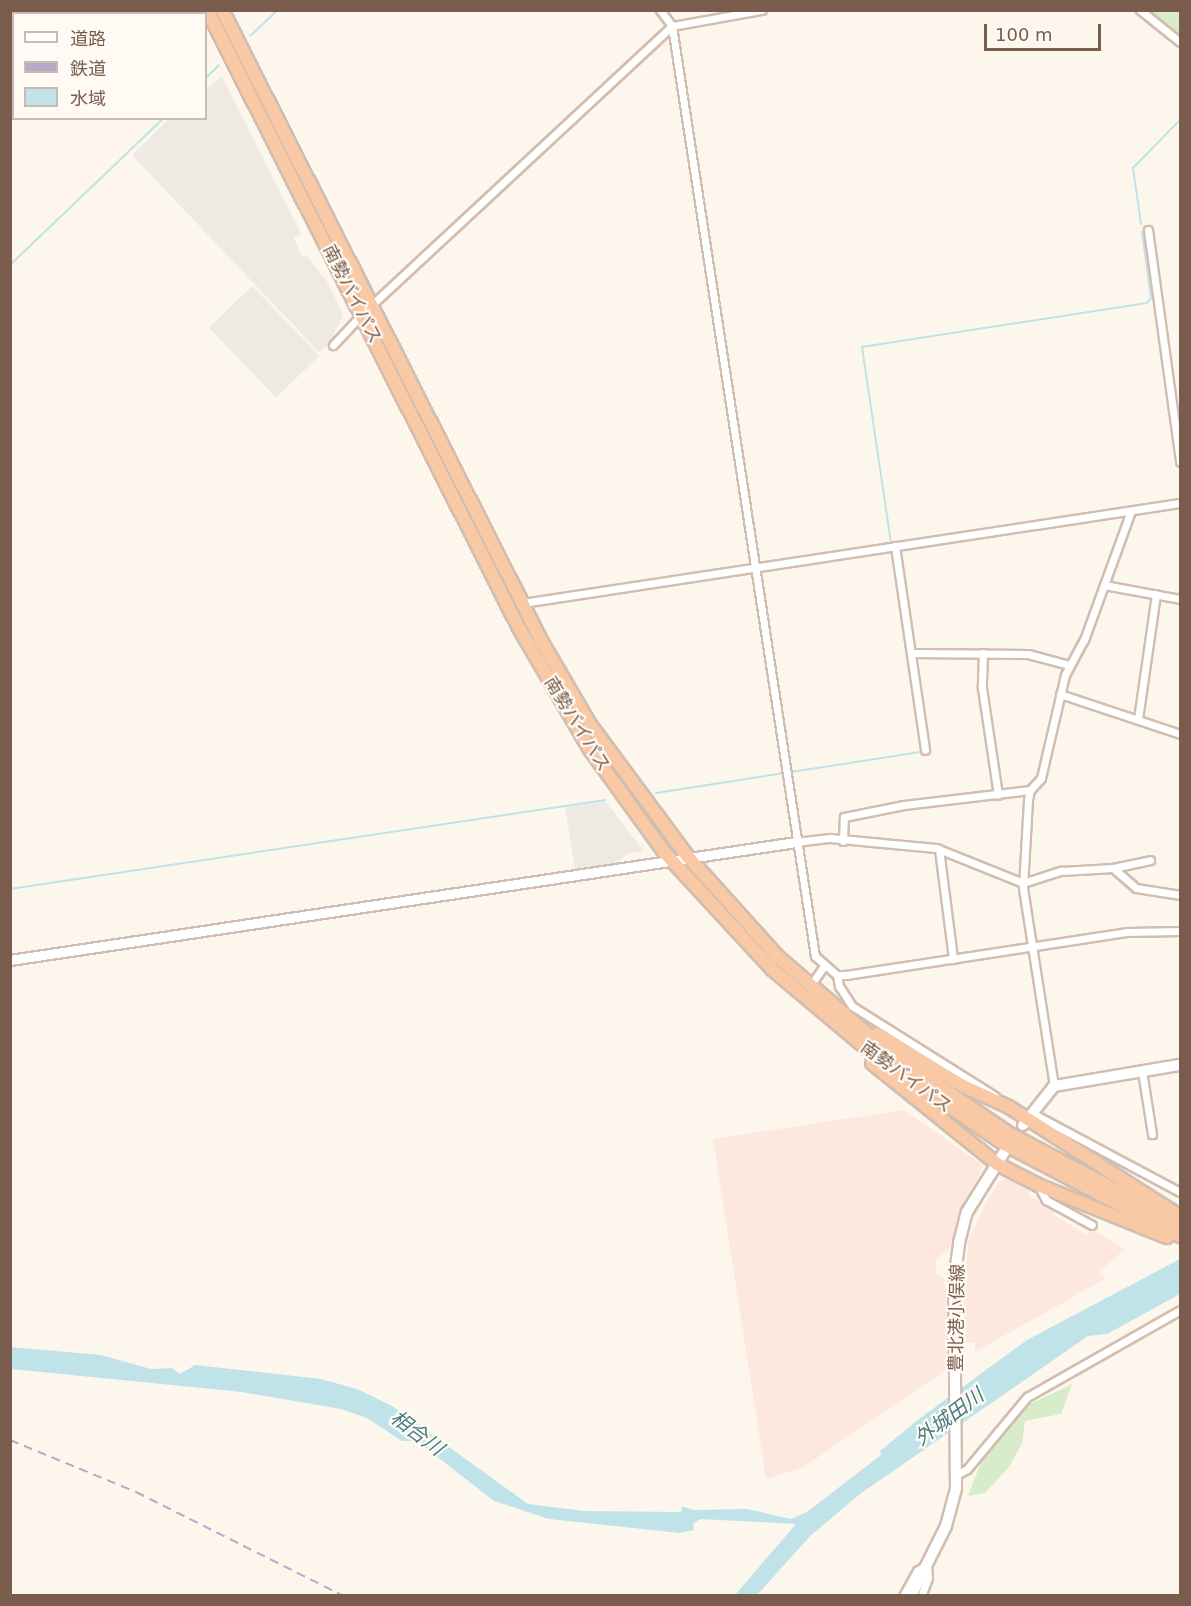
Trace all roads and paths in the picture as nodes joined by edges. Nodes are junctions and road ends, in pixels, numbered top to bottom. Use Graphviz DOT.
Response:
graph roads {
  1 [pos="207,10"];
  2 [pos="222,10"];
  3 [pos="660,10"];
  4 [pos="762,10"];
  5 [pos="1140,10"];
  6 [pos="672,26"];
  7 [pos="1180,42"];
  8 [pos="1148,230"];
  9 [pos="374,305"];
  10 [pos="363,313"];
  11 [pos="333,345"];
  12 [pos="1180,462"];
  13 [pos="1180,503"];
  14 [pos="1131,511"];
  15 [pos="892,546"];
  16 [pos="754,568"];
  17 [pos="1104,585"];
  18 [pos="1156,594"];
  19 [pos="1180,599"];
  20 [pos="529,602"];
  21 [pos="910,653"];
  22 [pos="984,653"];
  23 [pos="1069,664"];
  24 [pos="1060,694"];
  25 [pos="1138,719"];
  26 [pos="1180,734"];
  27 [pos="925,750"];
  28 [pos="1030,790"];
  29 [pos="998,795"];
  30 [pos="843,841"];
  31 [pos="796,842"];
  32 [pos="939,849"];
  33 [pos="688,857"];
  34 [pos="671,859"];
  35 [pos="1150,860"];
  36 [pos="1113,868"];
  37 [pos="1023,883"];
  38 [pos="1180,895"];
  39 [pos="1180,931"];
  40 [pos="1032,947"];
  41 [pos="953,958"];
  42 [pos="10,960"];
  43 [pos="824,966"];
  44 [pos="837,975"];
  45 [pos="810,986"];
  46 [pos="802,996"];
  47 [pos="1180,1065"];
  48 [pos="1142,1071"];
  49 [pos="1054,1086"];
  50 [pos="1009,1107"];
  51 [pos="1027,1119"];
  52 [pos="1152,1134"];
  53 [pos="1005,1151"];
  54 [pos="997,1164"];
  55 [pos="1038,1185"];
  56 [pos="1180,1192"];
  57 [pos="1180,1217"];
  58 [pos="1180,1224"];
  59 [pos="1092,1225"];
  60 [pos="1180,1236"];
  61 [pos="1180,1241"];
  62 [pos="1180,1310"];
  63 [pos="958,1474"];
  64 [pos="961,1508"];
  65 [pos="950,1513"];
  66 [pos="912,1595"];
  1 -- 10 [label="highway, 南勢バイパス"];
  2 -- 9 [label="highway, 南勢バイパス"];
  3 -- 6 [label="street"];
  4 -- 6 [label="street"];
  5 -- 7 [label="street"];
  6 -- 9 [label="street"];
  6 -- 16 [label="street"];
  8 -- 12 [label="street"];
  9 -- 10 [label="street"];
  9 -- 33 [label="highway, 南勢バイパス"];
  10 -- 11 [label="street"];
  10 -- 34 [label="highway, 南勢バイパス"];
  13 -- 14 [label="street"];
  14 -- 15 [label="street"];
  14 -- 17 [label="street"];
  15 -- 16 [label="street"];
  15 -- 21 [label="street"];
  16 -- 20 [label="street"];
  16 -- 31 [label="street"];
  17 -- 18 [label="street"];
  17 -- 23 [label="street"];
  18 -- 19 [label="street"];
  18 -- 25 [label="street"];
  21 -- 22 [label="street"];
  21 -- 27 [label="street"];
  22 -- 23 [label="street"];
  22 -- 29 [label="street"];
  23 -- 24 [label="street"];
  24 -- 25 [label="street"];
  24 -- 28 [label="street"];
  25 -- 26 [label="street"];
  28 -- 29 [label="street"];
  28 -- 37 [label="street"];
  29 -- 30 [label="street"];
  30 -- 31 [label="street"];
  30 -- 32 [label="street"];
  31 -- 33 [label="street"];
  31 -- 43 [label="street"];
  32 -- 37 [label="street"];
  32 -- 41 [label="street"];
  33 -- 34 [label="street"];
  33 -- 45 [label="highway, 南勢バイパス"];
  34 -- 42 [label="street"];
  34 -- 46 [label="highway, 南勢バイパス"];
  35 -- 36 [label="street"];
  36 -- 37 [label="street"];
  36 -- 38 [label="street"];
  37 -- 40 [label="street"];
  39 -- 40 [label="street"];
  40 -- 41 [label="street"];
  40 -- 49 [label="street"];
  41 -- 44 [label="street"];
  43 -- 44 [label="street"];
  43 -- 45 [label="street"];
  44 -- 50 [label="street"];
  45 -- 50 [label="highway"];
  45 -- 58 [label="highway, 南勢バイパス"];
  46 -- 54 [label="highway"];
  46 -- 60 [label="highway, 南勢バイパス"];
  47 -- 48 [label="main road"];
  48 -- 49 [label="main road"];
  48 -- 52 [label="street"];
  49 -- 51 [label="main road"];
  50 -- 51 [label="highway"];
  51 -- 56 [label="street"];
  51 -- 57 [label="highway"];
  53 -- 54 [label="main road, 豊北港小俣線"];
  54 -- 55 [label="highway"];
  54 -- 63 [label="main road, 豊北港小俣線"];
  55 -- 59 [label="street"];
  55 -- 61 [label="highway"];
  62 -- 63 [label="street"];
  63 -- 65 [label="main road, 豊北港小俣線"];
  64 -- 65 [label="street"];
  65 -- 66 [label="main road, 豊北港小俣線"];
}
